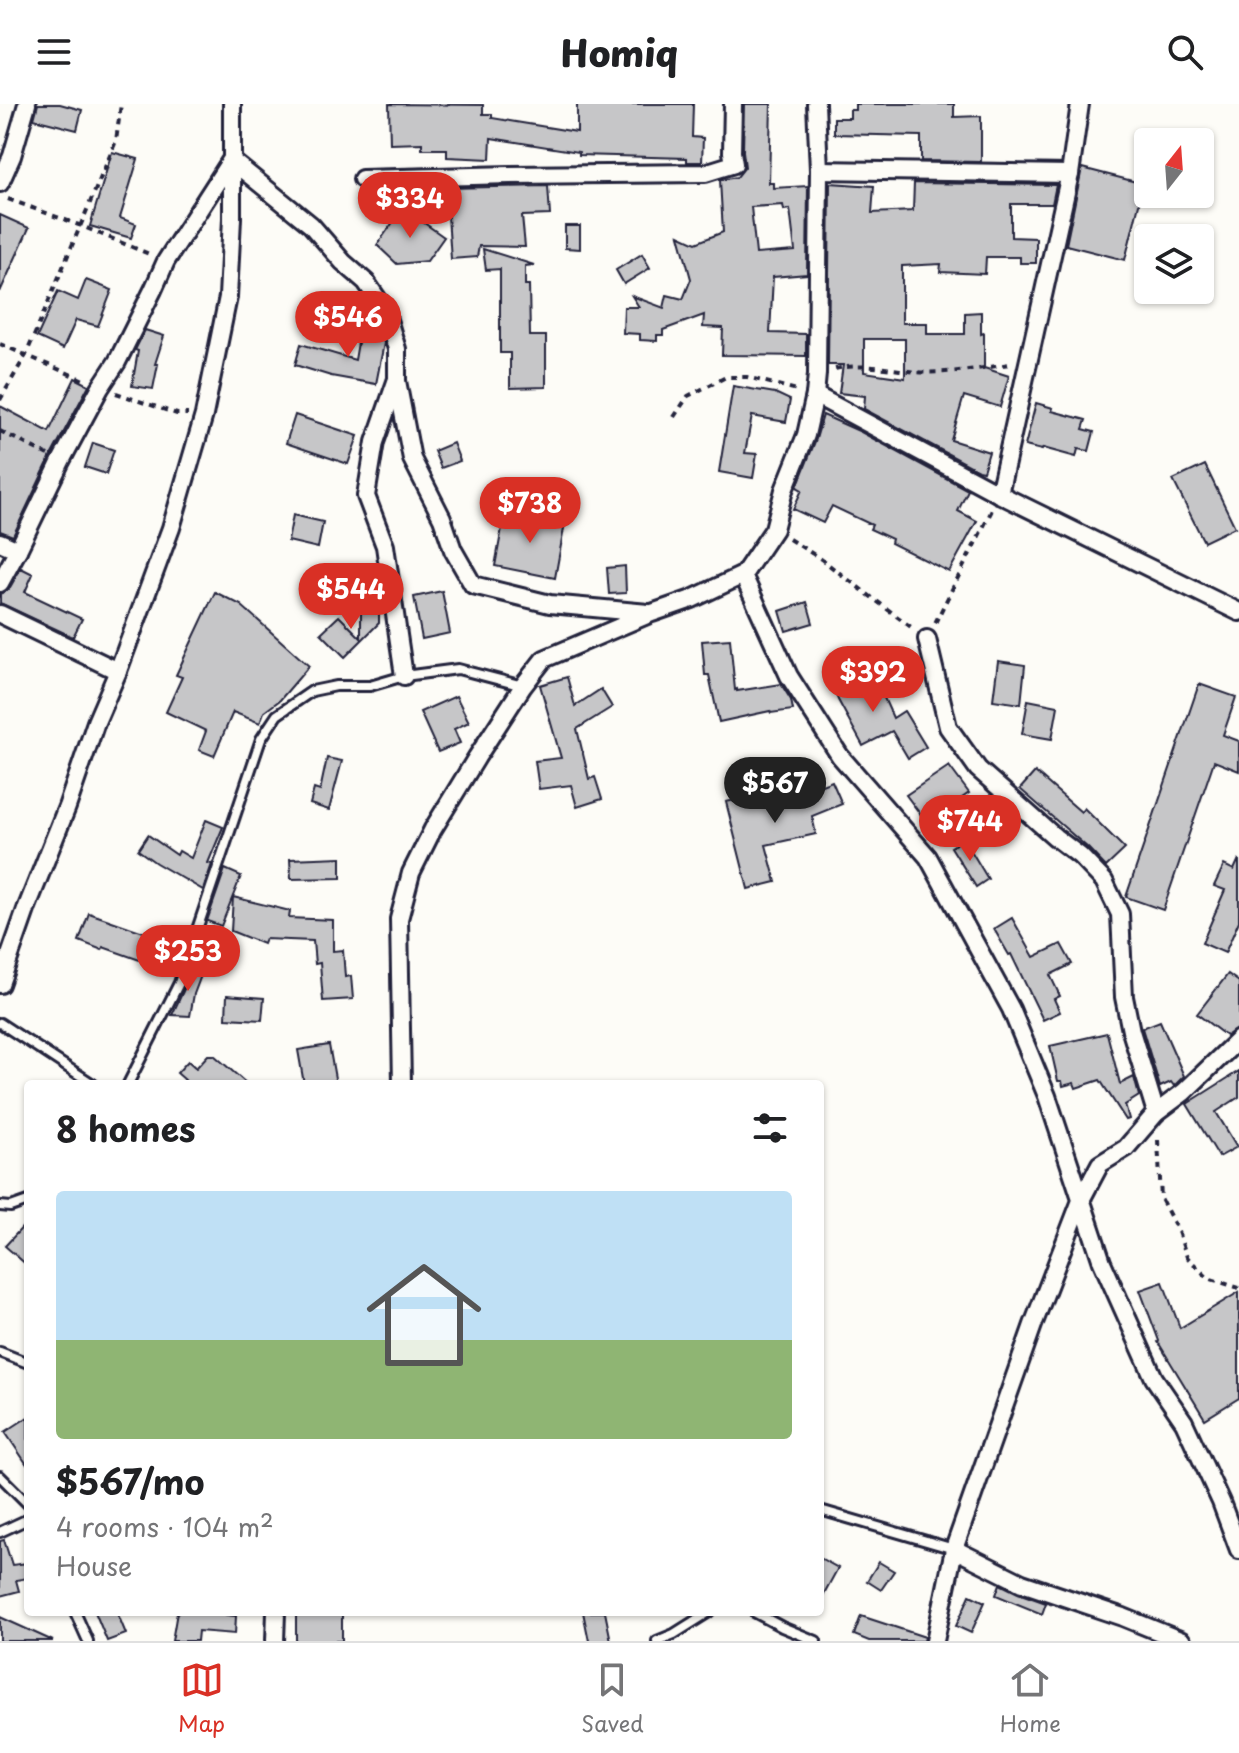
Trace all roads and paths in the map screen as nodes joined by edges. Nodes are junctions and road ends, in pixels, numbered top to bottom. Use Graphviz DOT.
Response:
graph roads {
  1 [pos="27,104"];
  2 [pos="121,104"];
  3 [pos="232,104"];
  4 [pos="733,104"];
  5 [pos="816,104"];
  6 [pos="1080,104"];
  7 [pos="231,160"];
  8 [pos="819,170"];
  9 [pos="1070,174"];
  10 [pos="362,179"];
  11 [pos="0,183"];
  12 [pos="0,196"];
  13 [pos="79,225"];
  14 [pos="166,261"];
  15 [pos="1008,364"];
  16 [pos="817,374"];
  17 [pos="397,379"];
  18 [pos="815,395"];
  19 [pos="0,400"];
  20 [pos="674,417"];
  21 [pos="0,431"];
  22 [pos="61,461"];
  23 [pos="999,494"];
  24 [pos="774,529"];
  25 [pos="0,542"];
  26 [pos="18,550"];
  27 [pos="743,575"];
  28 [pos="0,583"];
  29 [pos="1239,612"];
  30 [pos="652,613"];
  31 [pos="0,614"];
  32 [pos="927,639"];
  33 [pos="118,671"];
  34 [pos="404,676"];
  35 [pos="523,686"];
  36 [pos="0,984"];
  37 [pos="0,1023"];
  38 [pos="1239,1039"];
  39 [pos="87,1080"];
  40 [pos="130,1080"];
  41 [pos="402,1080"];
  42 [pos="1156,1113"];
  43 [pos="1082,1198"];
  44 [pos="24,1202"];
  45 [pos="0,1206"];
  46 [pos="1239,1288"];
  47 [pos="0,1352"];
  48 [pos="24,1361"];
  49 [pos="0,1476"];
  50 [pos="24,1500"];
  51 [pos="824,1511"];
  52 [pos="24,1521"];
  53 [pos="0,1532"];
  54 [pos="954,1549"];
  55 [pos="1239,1550"];
  56 [pos="76,1616"];
  57 [pos="276,1616"];
  58 [pos="703,1616"];
  59 [pos="761,1616"];
  60 [pos="84,1639"];
  61 [pos="275,1641"];
  62 [pos="657,1641"];
  63 [pos="816,1641"];
  64 [pos="935,1641"];
  65 [pos="1182,1641"];
  1 -- 11 [label="street"];
  2 -- 13 [label="path"];
  3 -- 7 [label="street"];
  4 -- 10 [label="street"];
  5 -- 8 [label="street"];
  6 -- 9 [label="street"];
  7 -- 14 [label="street"];
  7 -- 17 [label="street"];
  7 -- 33 [label="street"];
  8 -- 9 [label="street"];
  8 -- 16 [label="street"];
  9 -- 23 [label="street"];
  12 -- 13 [label="path"];
  13 -- 14 [label="path"];
  13 -- 19 [label="path"];
  14 -- 22 [label="street"];
  15 -- 16 [label="path"];
  16 -- 18 [label="street"];
  17 -- 30 [label="street"];
  17 -- 34 [label="street"];
  18 -- 20 [label="path"];
  18 -- 23 [label="street"];
  18 -- 24 [label="street"];
  21 -- 22 [label="path"];
  22 -- 26 [label="street"];
  23 -- 29 [label="street"];
  23 -- 32 [label="path"];
  24 -- 27 [label="street"];
  24 -- 32 [label="path"];
  25 -- 26 [label="street"];
  26 -- 28 [label="street"];
  27 -- 30 [label="street"];
  27 -- 43 [label="street"];
  30 -- 35 [label="street"];
  31 -- 33 [label="street"];
  32 -- 42 [label="street"];
  33 -- 36 [label="street"];
  34 -- 35 [label="lane"];
  34 -- 40 [label="lane"];
  35 -- 41 [label="street"];
  37 -- 39 [label="lane"];
  38 -- 42 [label="street"];
  42 -- 43 [label="street"];
  42 -- 46 [label="path"];
  43 -- 54 [label="street"];
  43 -- 55 [label="street"];
  44 -- 45 [label="lane"];
  47 -- 48 [label="lane"];
  49 -- 50 [label="lane"];
  51 -- 54 [label="lane"];
  52 -- 53 [label="lane"];
  54 -- 64 [label="street"];
  54 -- 65 [label="street"];
  56 -- 60 [label="lane"];
  57 -- 61 [label="street"];
  58 -- 62 [label="lane"];
  59 -- 63 [label="lane"];
}
